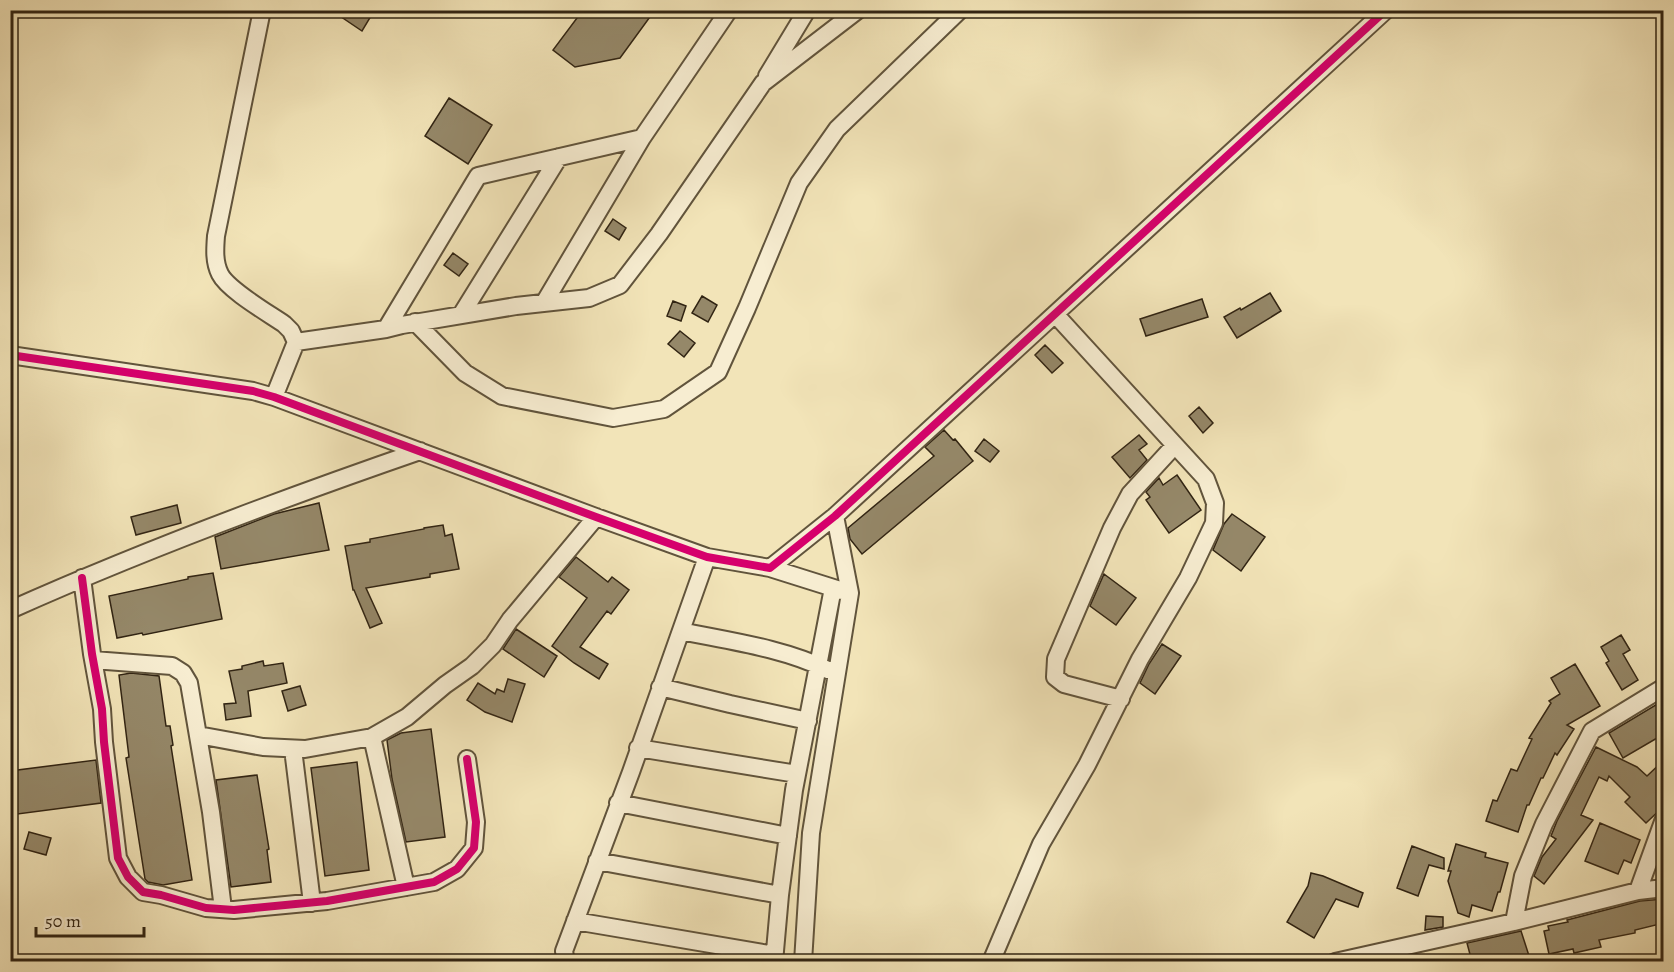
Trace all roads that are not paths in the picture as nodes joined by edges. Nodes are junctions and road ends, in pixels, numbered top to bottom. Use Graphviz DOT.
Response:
graph roads {
  1 [pos="262,10"];
  2 [pos="729,10"];
  3 [pos="807,10"];
  4 [pos="858,10"];
  5 [pos="960,10"];
  6 [pos="1386,10"];
  7 [pos="763,83"];
  8 [pos="642,138"];
  9 [pos="559,157"];
  10 [pos="544,303"];
  11 [pos="1055,314"];
  12 [pos="461,315"];
  13 [pos="415,322"];
  14 [pos="386,329"];
  15 [pos="296,342"];
  16 [pos="10,355"];
  17 [pos="274,397"];
  18 [pos="1175,445"];
  19 [pos="420,451"];
  20 [pos="835,516"];
  21 [pos="596,517"];
  22 [pos="707,557"];
  23 [pos="770,568"];
  24 [pos="82,578"];
  25 [pos="833,588"];
  26 [pos="850,593"];
  27 [pos="10,610"];
  28 [pos="681,630"];
  29 [pos="93,660"];
  30 [pos="819,666"];
  31 [pos="837,675"];
  32 [pos="660,687"];
  33 [pos="1664,687"];
  34 [pos="1121,699"];
  35 [pos="808,721"];
  36 [pos="198,735"];
  37 [pos="372,737"];
  38 [pos="638,748"];
  39 [pos="293,749"];
  40 [pos="467,759"];
  41 [pos="797,774"];
  42 [pos="618,803"];
  43 [pos="1664,819"];
  44 [pos="788,836"];
  45 [pos="597,861"];
  46 [pos="406,887"];
  47 [pos="1664,888"];
  48 [pos="1638,891"];
  49 [pos="780,895"];
  50 [pos="312,903"];
  51 [pos="223,909"];
  52 [pos="575,921"];
  53 [pos="1514,922"];
  54 [pos="561,958"];
  55 [pos="774,958"];
  56 [pos="803,962"];
  57 [pos="991,962"];
  58 [pos="1335,962"];
  1 -- 15 [label="street"];
  2 -- 8 [label="street"];
  3 -- 7 [label="street"];
  4 -- 7 [label="street"];
  5 -- 13 [label="street"];
  6 -- 11 [label="street"];
  7 -- 10 [label="street"];
  8 -- 9 [label="street"];
  8 -- 10 [label="street"];
  9 -- 12 [label="street"];
  9 -- 14 [label="street"];
  10 -- 12 [label="street"];
  11 -- 18 [label="street"];
  11 -- 20 [label="street"];
  12 -- 13 [label="street"];
  13 -- 14 [label="street"];
  14 -- 15 [label="street"];
  15 -- 17 [label="street"];
  16 -- 17 [label="street"];
  17 -- 19 [label="street"];
  18 -- 34 [label="street"];
  18 -- 34 [label="street"];
  19 -- 21 [label="street"];
  19 -- 24 [label="street"];
  20 -- 23 [label="street"];
  20 -- 26 [label="street"];
  21 -- 22 [label="street"];
  21 -- 37 [label="street"];
  22 -- 23 [label="street"];
  22 -- 28 [label="street"];
  23 -- 25 [label="street"];
  24 -- 27 [label="street"];
  24 -- 29 [label="street"];
  25 -- 26 [label="street"];
  25 -- 30 [label="street"];
  26 -- 31 [label="street"];
  28 -- 30 [label="street"];
  28 -- 32 [label="street"];
  29 -- 36 [label="street"];
  29 -- 51 [label="street"];
  30 -- 31 [label="street"];
  30 -- 35 [label="street"];
  31 -- 56 [label="street"];
  32 -- 35 [label="street"];
  32 -- 38 [label="street"];
  33 -- 53 [label="street"];
  34 -- 57 [label="street"];
  35 -- 41 [label="street"];
  36 -- 39 [label="street"];
  36 -- 51 [label="street"];
  37 -- 39 [label="street"];
  37 -- 46 [label="street"];
  38 -- 41 [label="street"];
  38 -- 42 [label="street"];
  39 -- 50 [label="street"];
  40 -- 46 [label="street"];
  41 -- 44 [label="street"];
  42 -- 44 [label="street"];
  42 -- 45 [label="street"];
  43 -- 48 [label="street"];
  44 -- 49 [label="street"];
  45 -- 49 [label="street"];
  45 -- 52 [label="street"];
  46 -- 50 [label="street"];
  47 -- 48 [label="street"];
  48 -- 53 [label="street"];
  49 -- 55 [label="street"];
  50 -- 51 [label="street"];
  52 -- 54 [label="street"];
  52 -- 55 [label="street"];
  53 -- 58 [label="street"];
}
